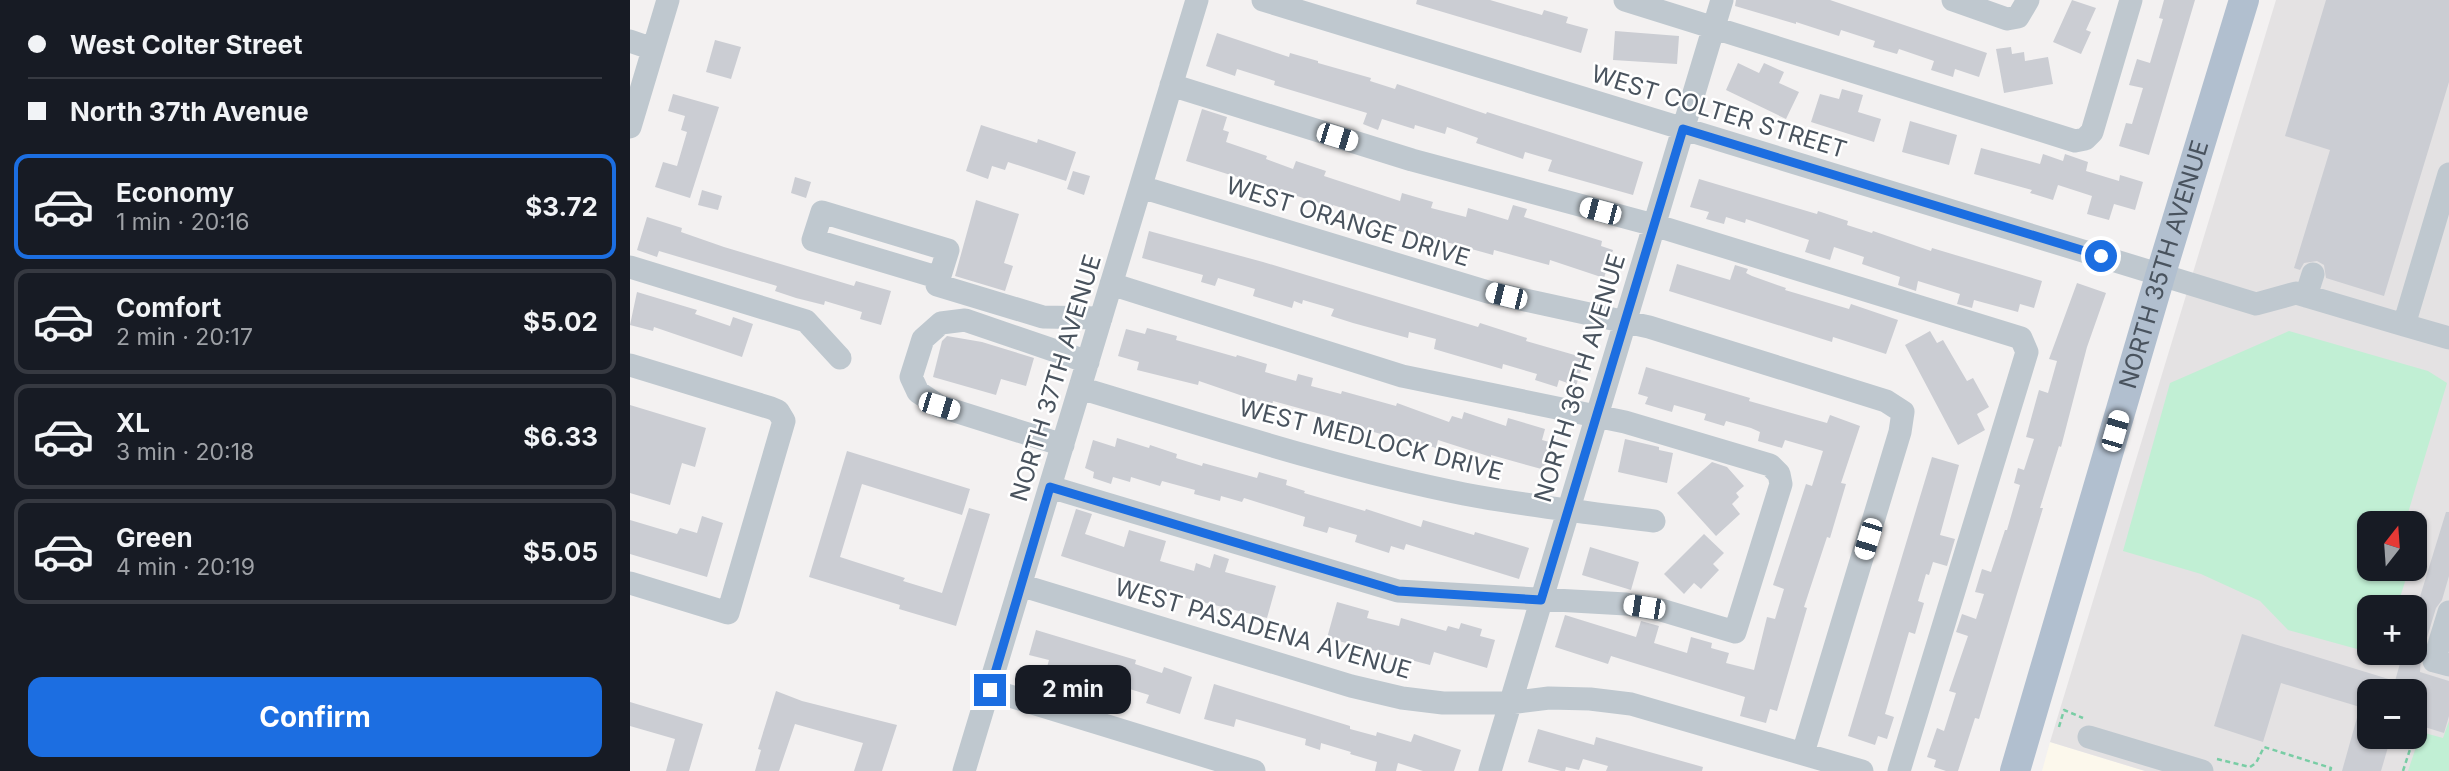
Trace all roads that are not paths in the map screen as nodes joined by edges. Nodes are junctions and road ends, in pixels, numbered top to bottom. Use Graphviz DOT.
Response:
graph roads {
  1 [pos="668,0"];
  2 [pos="1197,0"];
  3 [pos="1263,0"];
  4 [pos="1625,0"];
  5 [pos="1722,0"];
  6 [pos="1953,0"];
  7 [pos="2131,0"];
  8 [pos="2244,0"];
  9 [pos="2023,8"];
  10 [pos="1714,27"];
  11 [pos="630,41"];
  12 [pos="653,49"];
  13 [pos="1171,85"];
  14 [pos="630,127"];
  15 [pos="1683,129"];
  16 [pos="2449,174"];
  17 [pos="1141,187"];
  18 [pos="1654,225"];
  19 [pos="630,267"];
  20 [pos="2161,273"];
  21 [pos="940,278"];
  22 [pos="1111,284"];
  23 [pos="1101,318"];
  24 [pos="1625,321"];
  25 [pos="2404,325"];
  26 [pos="2449,338"];
  27 [pos="840,358"];
  28 [pos="1088,362"];
  29 [pos="630,365"];
  30 [pos="1080,388"];
  31 [pos="1596,416"];
  32 [pos="1063,445"];
  33 [pos="1050,487"];
  34 [pos="1568,510"];
  35 [pos="1654,521"];
  36 [pos="630,583"];
  37 [pos="1020,585"];
  38 [pos="1541,600"];
  39 [pos="2449,612"];
  40 [pos="2449,665"];
  41 [pos="990,690"];
  42 [pos="1510,703"];
  43 [pos="2086,728"];
  44 [pos="1803,753"];
  45 [pos="2209,765"];
  46 [pos="964,771"];
  47 [pos="1254,771"];
  48 [pos="1490,771"];
  49 [pos="1862,771"];
  50 [pos="1899,771"];
  51 [pos="2015,771"];
  1 -- 12 [label="street"];
  2 -- 13 [label="street, NORTH 37TH AVENUE"];
  3 -- 15 [label="street, WEST COLTER STREET"];
  4 -- 10 [label="street"];
  5 -- 10 [label="street, NORTH 36TH AVENUE"];
  6 -- 9 [label="street"];
  7 -- 10 [label="street"];
  8 -- 20 [label="main road, NORTH 35TH AVENUE"];
  10 -- 15 [label="street, NORTH 36TH AVENUE"];
  11 -- 12 [label="street"];
  12 -- 14 [label="street"];
  13 -- 17 [label="street, NORTH 37TH AVENUE"];
  13 -- 18 [label="street"];
  15 -- 18 [label="street, NORTH 36TH AVENUE"];
  15 -- 20 [label="street, WEST COLTER STREET"];
  16 -- 25 [label="street"];
  17 -- 22 [label="street, NORTH 37TH AVENUE"];
  17 -- 24 [label="street, WEST ORANGE DRIVE"];
  18 -- 24 [label="street, NORTH 36TH AVENUE"];
  18 -- 50 [label="street"];
  19 -- 27 [label="street"];
  20 -- 25 [label="street, WEST COLTER STREET"];
  20 -- 51 [label="main road, NORTH 35TH AVENUE"];
  21 -- 21 [label="street"];
  21 -- 23 [label="street"];
  22 -- 23 [label="street, NORTH 37TH AVENUE"];
  22 -- 31 [label="street"];
  23 -- 28 [label="street, NORTH 37TH AVENUE"];
  24 -- 31 [label="street, NORTH 36TH AVENUE"];
  24 -- 44 [label="street, WEST ORANGE DRIVE"];
  25 -- 26 [label="street"];
  28 -- 30 [label="street, NORTH 37TH AVENUE"];
  28 -- 32 [label="street"];
  29 -- 36 [label="street"];
  30 -- 32 [label="street, NORTH 37TH AVENUE"];
  30 -- 34 [label="street, WEST MEDLOCK DRIVE"];
  31 -- 34 [label="street, NORTH 36TH AVENUE"];
  31 -- 38 [label="street"];
  32 -- 33 [label="street, NORTH 37TH AVENUE"];
  33 -- 37 [label="street, NORTH 37TH AVENUE"];
  33 -- 38 [label="street"];
  34 -- 35 [label="street, WEST MEDLOCK DRIVE"];
  34 -- 38 [label="street, NORTH 36TH AVENUE"];
  37 -- 41 [label="street, NORTH 37TH AVENUE"];
  37 -- 42 [label="street, WEST PASADENA AVENUE"];
  38 -- 42 [label="street, NORTH 36TH AVENUE"];
  39 -- 40 [label="street"];
  41 -- 46 [label="street, NORTH 37TH AVENUE"];
  41 -- 47 [label="street"];
  42 -- 44 [label="street, WEST PASADENA AVENUE"];
  42 -- 48 [label="street, NORTH 36TH AVENUE"];
  43 -- 45 [label="street"];
  44 -- 49 [label="street, WEST PASADENA AVENUE"];
}
